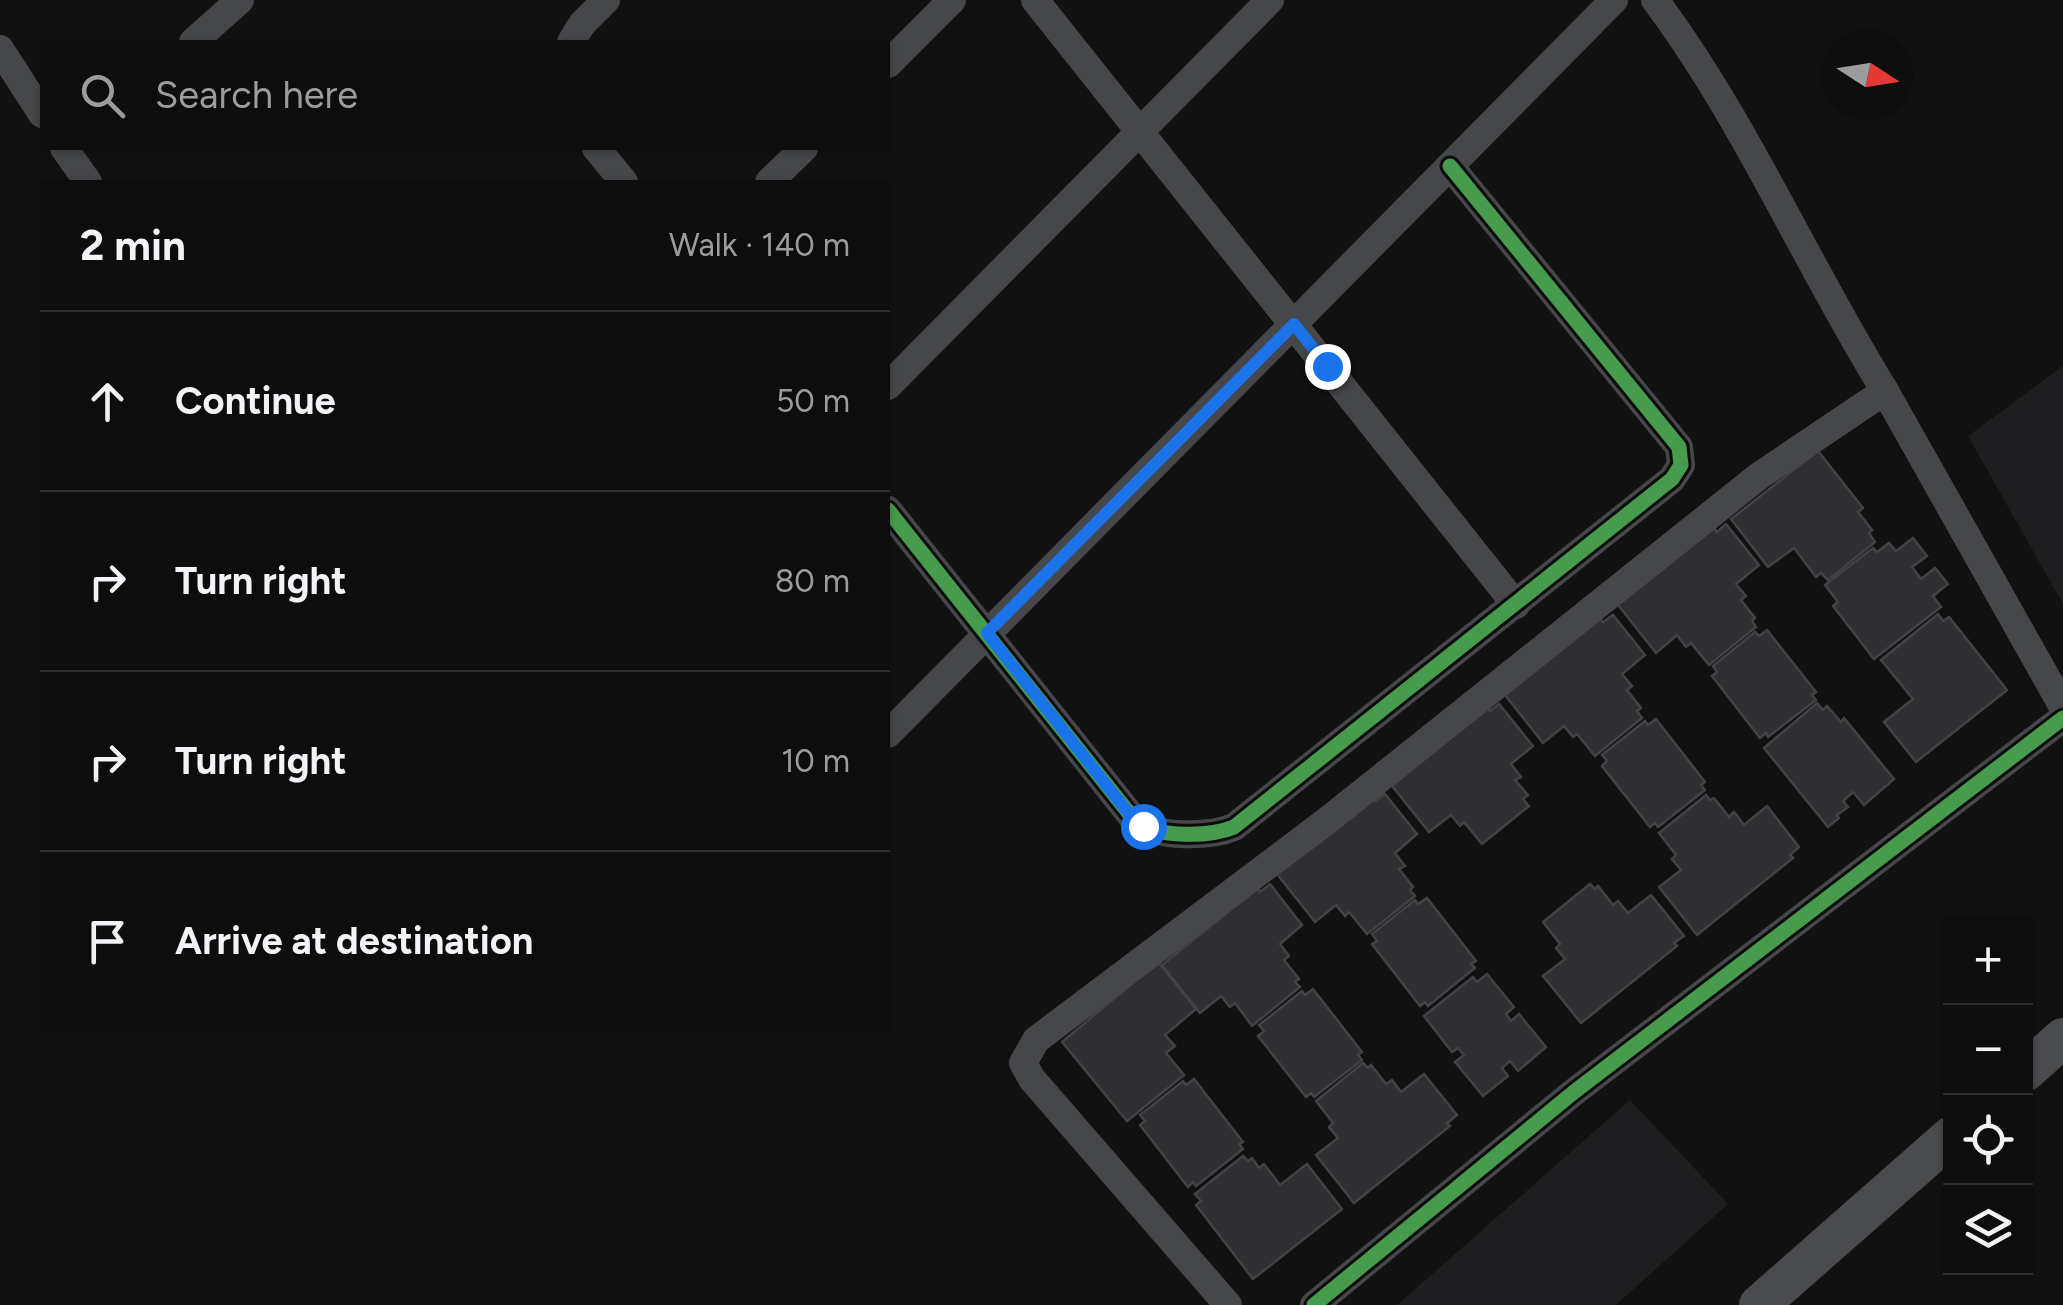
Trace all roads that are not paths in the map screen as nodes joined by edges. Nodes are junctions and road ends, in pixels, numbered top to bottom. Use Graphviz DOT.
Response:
graph roads {
  1 [pos="240,0"];
  2 [pos="606,0"];
  3 [pos="952,0"];
  4 [pos="1036,0"];
  5 [pos="1270,0"];
  6 [pos="1614,0"];
  7 [pos="1655,0"];
  8 [pos="196,40"];
  9 [pos="572,40"];
  10 [pos="0,49"];
  11 [pos="890,62"];
  12 [pos="40,111"];
  13 [pos="1139,132"];
  14 [pos="71,150"];
  15 [pos="598,150"];
  16 [pos="802,150"];
  17 [pos="1450,166"];
  18 [pos="87,180"];
  19 [pos="622,180"];
  20 [pos="771,180"];
  21 [pos="1294,324"];
  22 [pos="890,384"];
  23 [pos="1885,391"];
  24 [pos="890,512"];
  25 [pos="1516,605"];
  26 [pos="987,633"];
  27 [pos="2063,708"];
  28 [pos="2063,718"];
  29 [pos="890,732"];
  30 [pos="2063,1038"];
  31 [pos="2033,1065"];
  32 [pos="1943,1143"];
  33 [pos="1228,1305"];
  34 [pos="1314,1305"];
  35 [pos="1759,1305"];
  1 -- 8 [label="street"];
  2 -- 9 [label="street"];
  3 -- 11 [label="street"];
  4 -- 13 [label="street"];
  5 -- 13 [label="street"];
  6 -- 17 [label="street"];
  7 -- 23 [label="street"];
  10 -- 12 [label="street"];
  13 -- 21 [label="street"];
  13 -- 22 [label="street"];
  14 -- 18 [label="street"];
  15 -- 19 [label="street"];
  16 -- 20 [label="street"];
  17 -- 21 [label="street"];
  17 -- 25 [label="street"];
  21 -- 25 [label="street"];
  21 -- 26 [label="street"];
  23 -- 27 [label="street"];
  23 -- 33 [label="street"];
  24 -- 26 [label="street"];
  25 -- 26 [label="street"];
  26 -- 29 [label="street"];
  28 -- 34 [label="street"];
  30 -- 31 [label="street"];
  32 -- 35 [label="street"];
}
